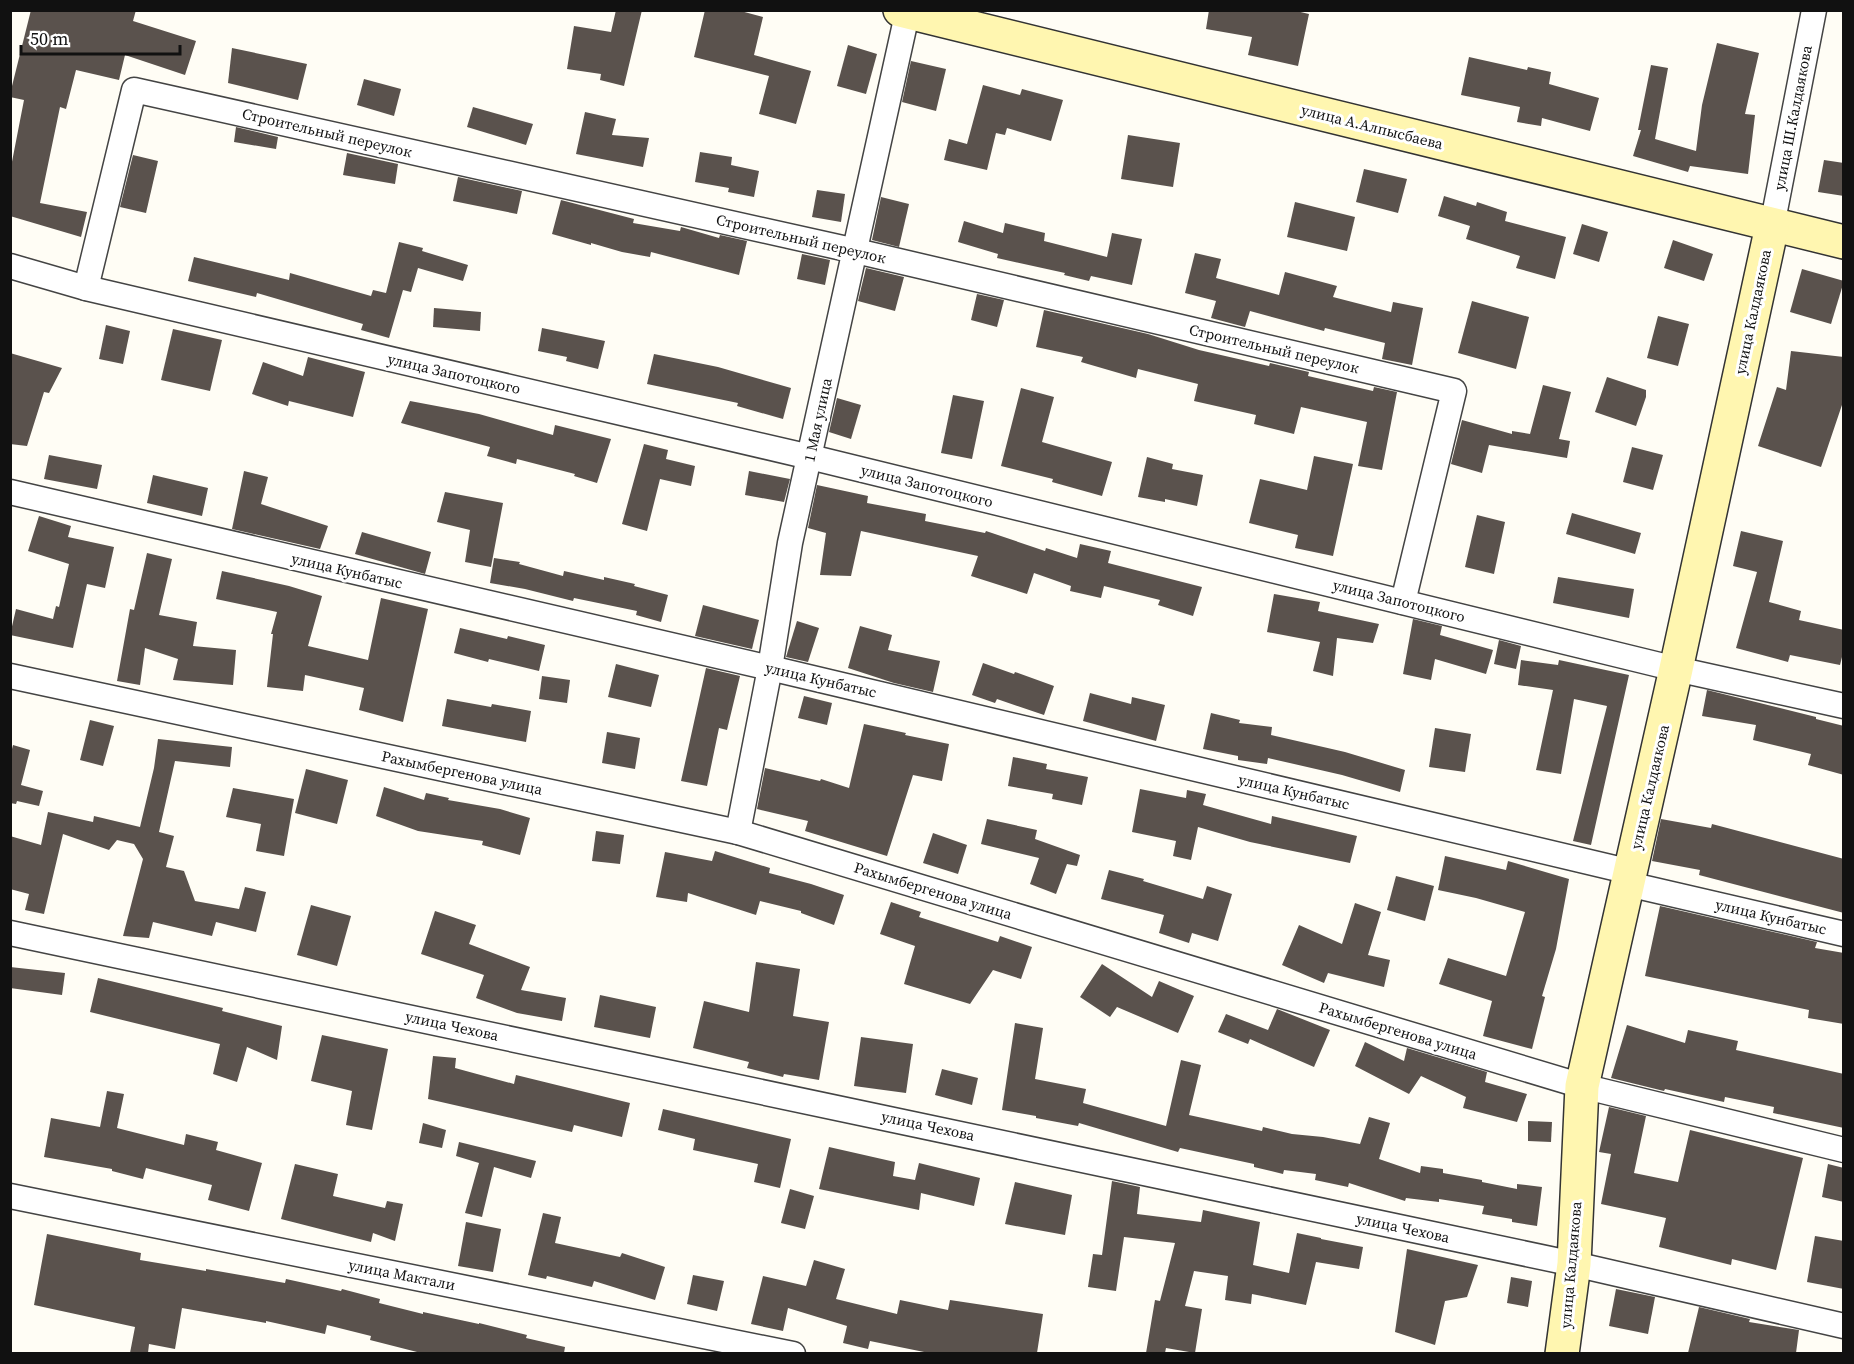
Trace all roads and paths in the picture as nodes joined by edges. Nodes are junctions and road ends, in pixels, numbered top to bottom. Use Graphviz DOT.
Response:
graph roads {
  1 [pos="1814,10"];
  2 [pos="905,11"];
  3 [pos="1772,226"];
  4 [pos="1844,242"];
  5 [pos="856,250"];
  6 [pos="10,266"];
  7 [pos="86,288"];
  8 [pos="810,457"];
  9 [pos="10,492"];
  10 [pos="1403,602"];
  11 [pos="770,668"];
  12 [pos="1676,669"];
  13 [pos="10,676"];
  14 [pos="1844,706"];
  15 [pos="738,832"];
  16 [pos="1629,878"];
  17 [pos="10,933"];
  18 [pos="1844,934"];
  19 [pos="1582,1086"];
  20 [pos="1844,1150"];
  21 [pos="10,1196"];
  22 [pos="1574,1264"];
  23 [pos="1844,1326"];
  24 [pos="793,1353"];
  25 [pos="1562,1353"];
  1 -- 3 [label="street, улица Ш.Калдаякова"];
  2 -- 3 [label="street, улица А.Алпысбаева"];
  2 -- 5 [label="street, 1 Мая улица"];
  3 -- 4 [label="street, улица А.Алпысбаева"];
  3 -- 12 [label="street, улица Калдаякова"];
  5 -- 7 [label="street, Строительный переулок"];
  5 -- 8 [label="street, 1 Мая улица"];
  5 -- 10 [label="street, Строительный переулок"];
  6 -- 7 [label="street, улица Запотоцкого"];
  7 -- 8 [label="street, улица Запотоцкого"];
  8 -- 10 [label="street, улица Запотоцкого"];
  8 -- 11 [label="street, 1 Мая улица"];
  9 -- 11 [label="street, улица Кунбатыс"];
  10 -- 12 [label="street, улица Запотоцкого"];
  11 -- 15 [label="street, 1 Мая улица"];
  11 -- 16 [label="street, улица Кунбатыс"];
  12 -- 14 [label="street, улица Запотоцкого"];
  12 -- 16 [label="street, улица Калдаякова"];
  13 -- 15 [label="street, Рахымбергенова улица"];
  15 -- 19 [label="street, Рахымбергенова улица"];
  16 -- 18 [label="street, улица Кунбатыс"];
  16 -- 19 [label="street, улица Калдаякова"];
  17 -- 22 [label="street, улица Чехова"];
  19 -- 20 [label="street, Рахымбергенова улица"];
  19 -- 22 [label="street, улица Калдаякова"];
  21 -- 24 [label="street, улица Мактали"];
  22 -- 23 [label="street, улица Чехова"];
  22 -- 25 [label="street, улица Калдаякова"];
}
